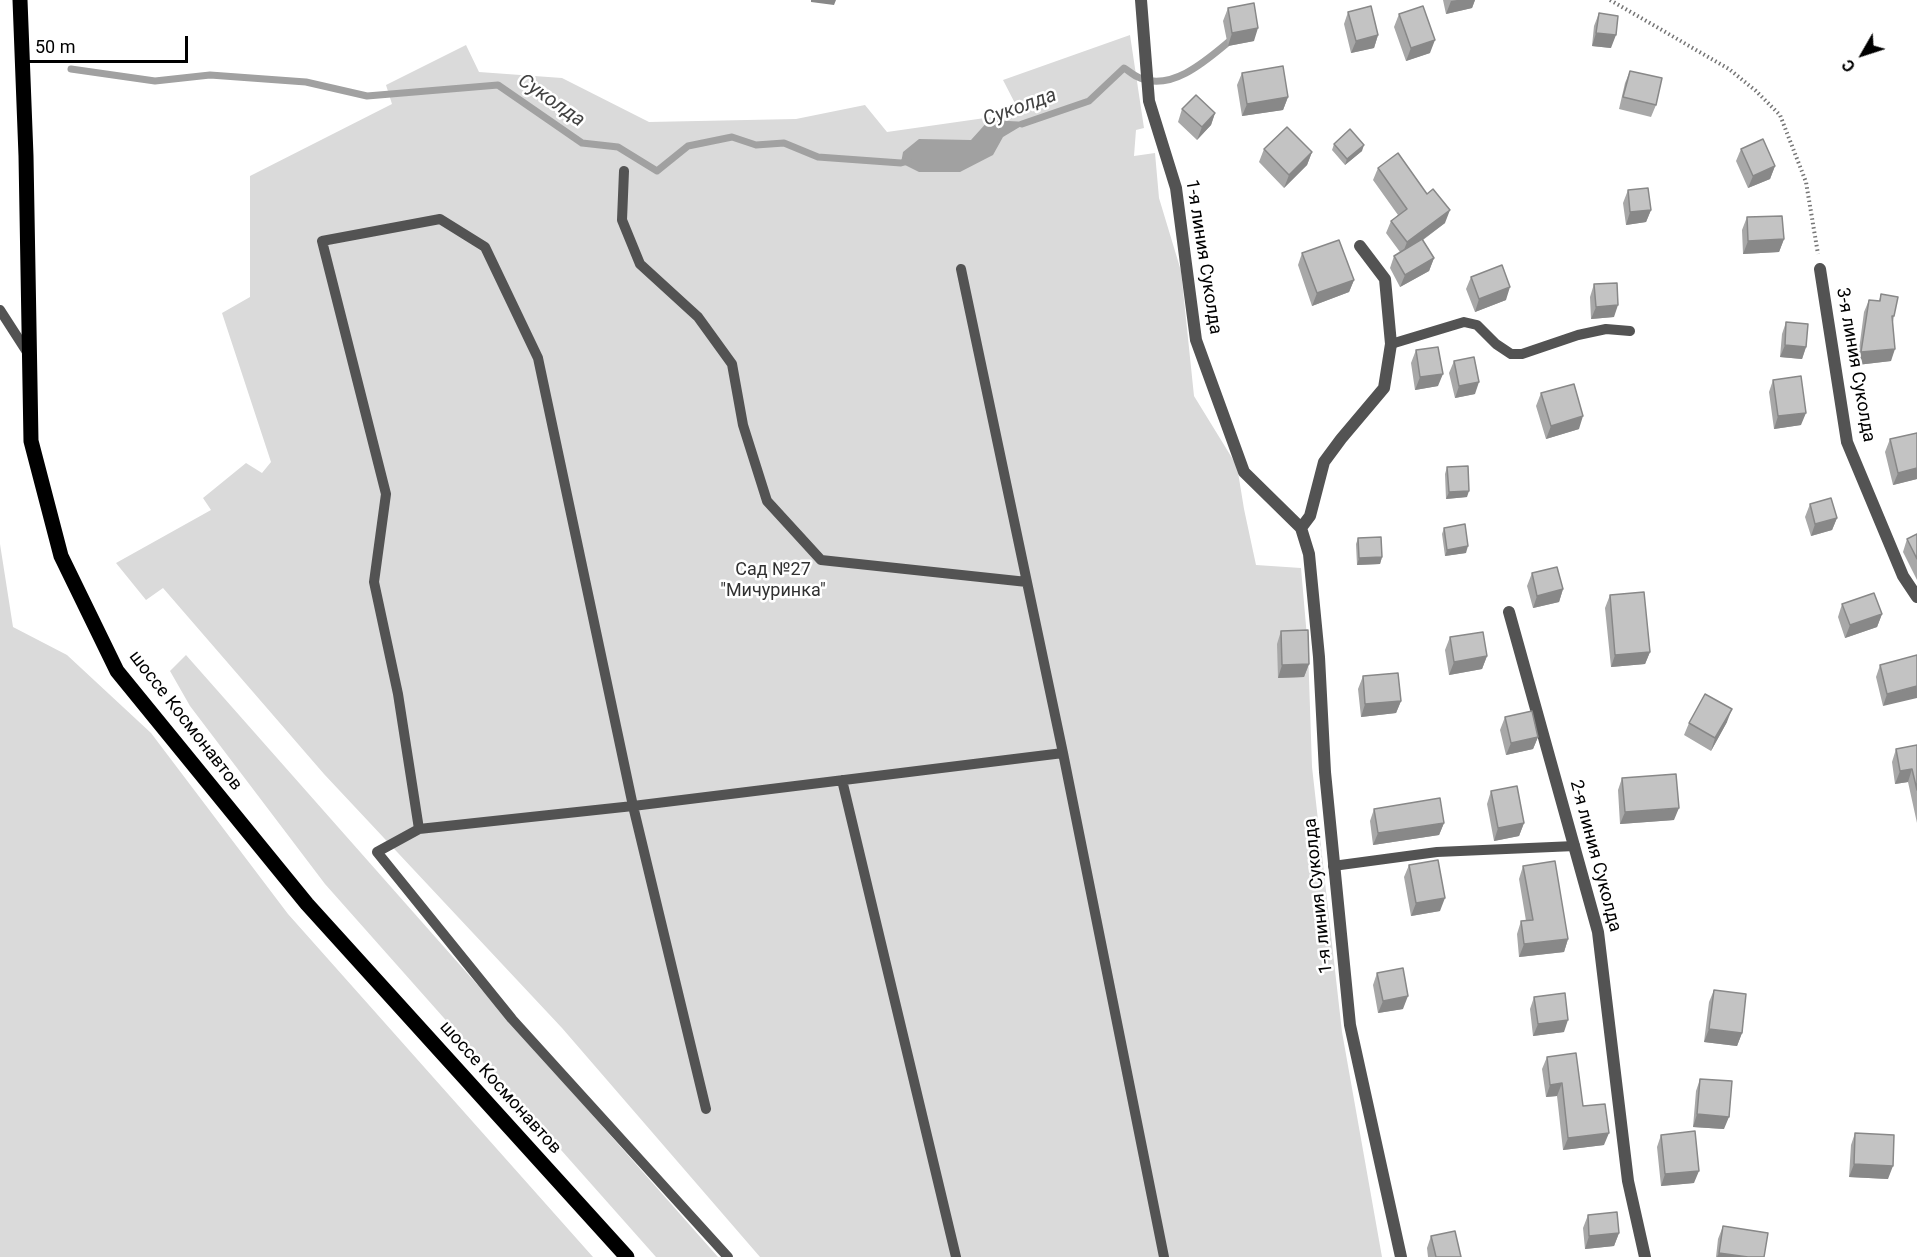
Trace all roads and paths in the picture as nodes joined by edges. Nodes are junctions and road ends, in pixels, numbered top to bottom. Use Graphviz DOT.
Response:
graph roads {
  1 [pos="20,0"];
  2 [pos="1141,0"];
  3 [pos="1610,0"];
  4 [pos="624,171"];
  5 [pos="1360,246"];
  6 [pos="961,269"];
  7 [pos="1820,269"];
  8 [pos="0,310"];
  9 [pos="1630,331"];
  10 [pos="1391,344"];
  11 [pos="30,356"];
  12 [pos="1301,528"];
  13 [pos="1027,582"];
  14 [pos="1917,597"];
  15 [pos="1509,612"];
  16 [pos="1063,753"];
  17 [pos="842,780"];
  18 [pos="633,806"];
  19 [pos="419,829"];
  20 [pos="1575,846"];
  21 [pos="1333,866"];
  22 [pos="706,1108"];
  23 [pos="627,1257"];
  24 [pos="728,1257"];
  25 [pos="956,1257"];
  26 [pos="1164,1257"];
  27 [pos="1401,1257"];
  28 [pos="1645,1257"];
  1 -- 11 [label="main road, шоссе Космонавтов"];
  2 -- 12 [label="street, 1-я линия Суколда"];
  3 -- 7 [label="path"];
  4 -- 13 [label="lane"];
  5 -- 10 [label="street"];
  6 -- 13 [label="lane"];
  7 -- 14 [label="street, 3-я линия Суколда"];
  8 -- 11 [label="lane"];
  9 -- 10 [label="lane"];
  10 -- 12 [label="street"];
  11 -- 23 [label="main road, шоссе Космонавтов"];
  12 -- 21 [label="street, 1-я линия Суколда"];
  13 -- 16 [label="lane"];
  15 -- 20 [label="street, 2-я линия Суколда"];
  16 -- 17 [label="lane"];
  16 -- 26 [label="lane"];
  17 -- 18 [label="lane"];
  17 -- 25 [label="lane"];
  18 -- 19 [label="lane"];
  18 -- 19 [label="lane"];
  18 -- 22 [label="lane"];
  19 -- 24 [label="lane"];
  20 -- 21 [label="lane"];
  20 -- 28 [label="street, 2-я линия Суколда"];
  21 -- 27 [label="street, 1-я линия Суколда"];
}
